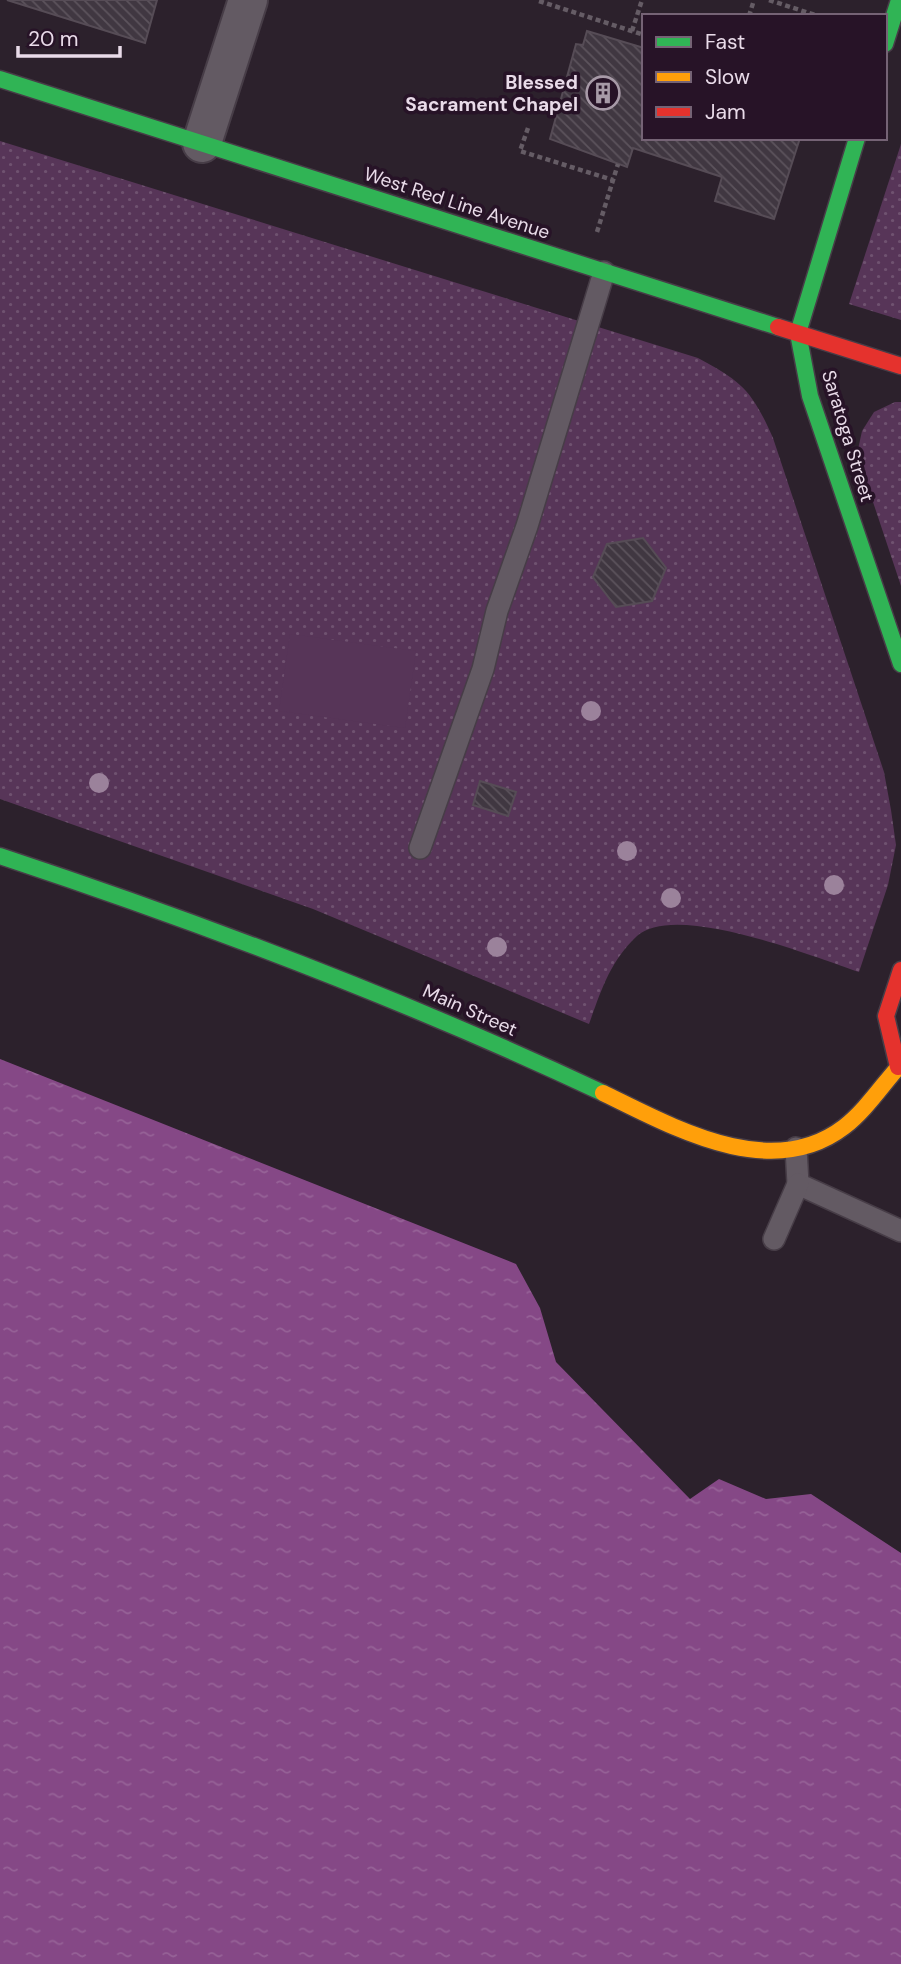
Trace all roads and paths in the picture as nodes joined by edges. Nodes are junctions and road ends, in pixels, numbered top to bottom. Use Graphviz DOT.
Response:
graph roads {
  1 [pos="248,0"];
  2 [pos="642,0"];
  3 [pos="769,0"];
  4 [pos="899,0"];
  5 [pos="539,1"];
  6 [pos="812,14"];
  7 [pos="632,31"];
  8 [pos="642,34"];
  9 [pos="887,38"];
  10 [pos="0,79"];
  11 [pos="528,128"];
  12 [pos="856,140"];
  13 [pos="202,143"];
  14 [pos="618,164"];
  15 [pos="613,180"];
  16 [pos="595,269"];
  17 [pos="797,333"];
  18 [pos="901,366"];
  19 [pos="901,664"];
  20 [pos="420,848"];
  21 [pos="0,856"];
  22 [pos="901,970"];
  23 [pos="900,1066"];
  24 [pos="796,1148"];
  25 [pos="798,1184"];
  26 [pos="901,1231"];
  27 [pos="774,1239"];
  1 -- 13 [label="street"];
  2 -- 7 [label="path"];
  3 -- 6 [label="path"];
  4 -- 9 [label="street"];
  5 -- 7 [label="path"];
  7 -- 8 [label="path"];
  10 -- 13 [label="street, West Red Line Avenue"];
  11 -- 15 [label="path"];
  12 -- 17 [label="street, Saratoga Street"];
  13 -- 16 [label="street, West Red Line Avenue"];
  14 -- 15 [label="path"];
  15 -- 16 [label="path"];
  16 -- 17 [label="street, West Red Line Avenue"];
  16 -- 20 [label="lane"];
  17 -- 18 [label="street, West Red Line Avenue"];
  17 -- 19 [label="street, Saratoga Street"];
  21 -- 24 [label="street, Main Street"];
  22 -- 23 [label="street"];
  23 -- 24 [label="street, Main Street"];
  24 -- 25 [label="lane"];
  25 -- 26 [label="lane"];
  25 -- 27 [label="lane"];
}
